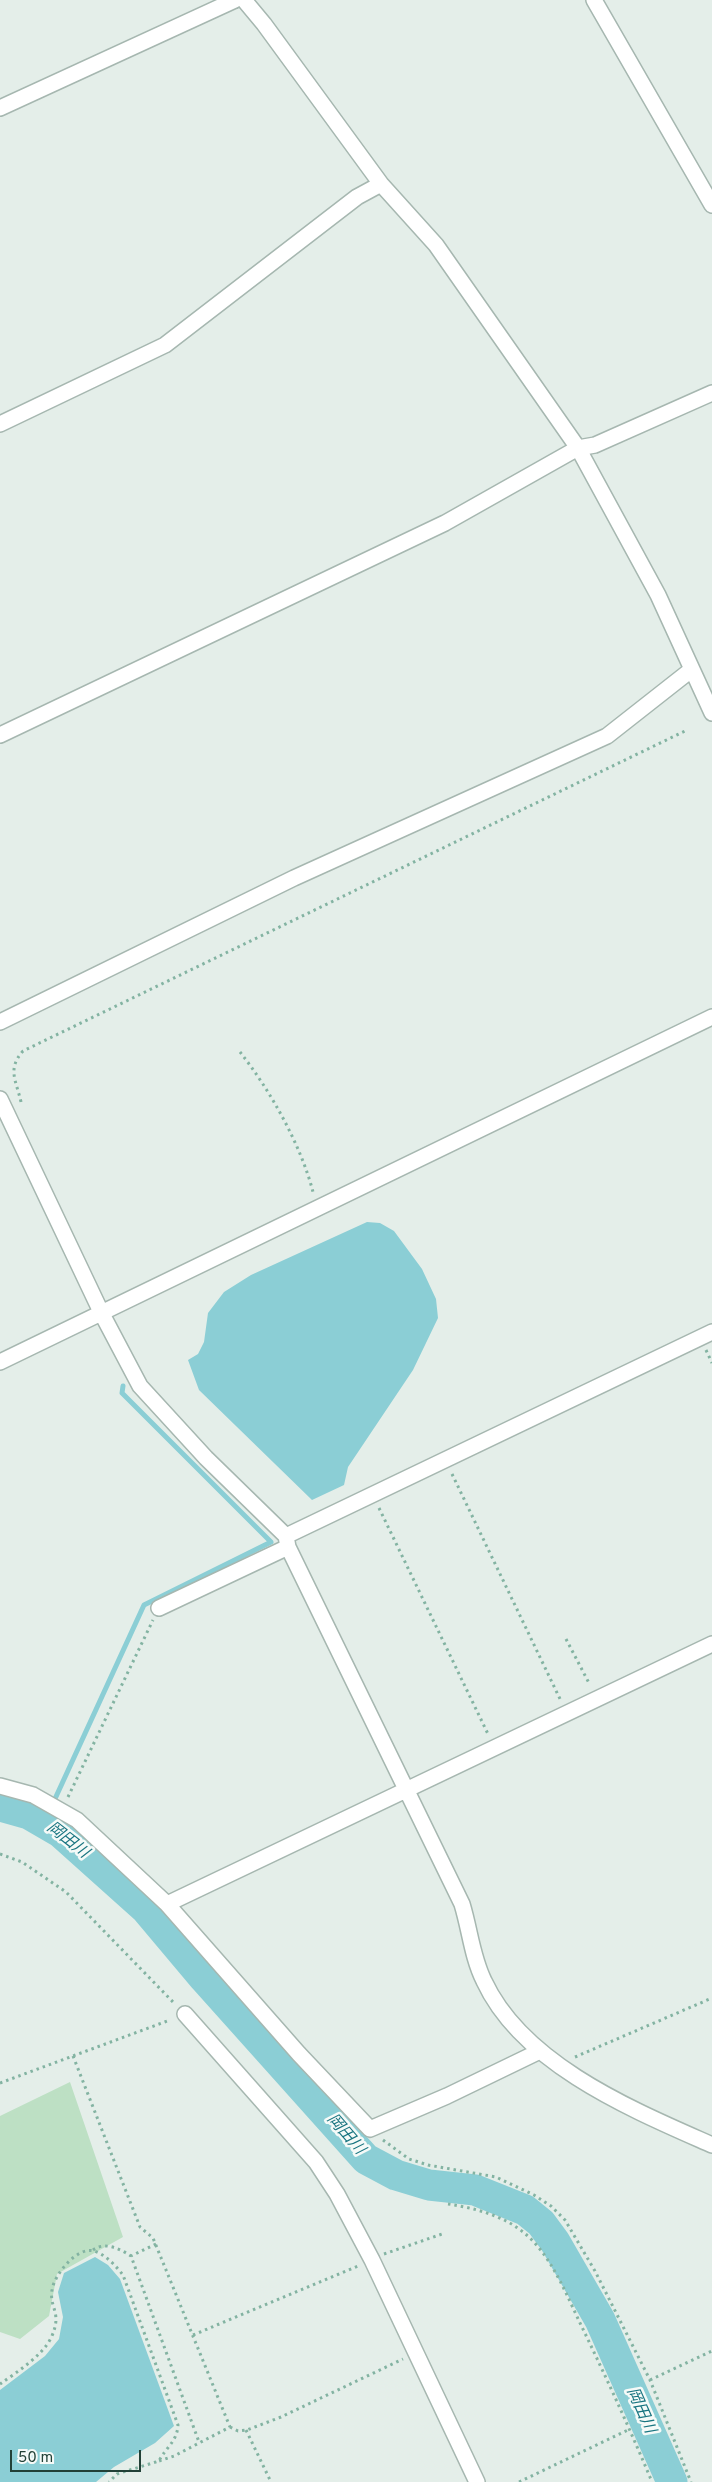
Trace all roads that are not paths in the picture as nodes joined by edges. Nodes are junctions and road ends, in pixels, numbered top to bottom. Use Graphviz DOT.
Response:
graph roads {
  1 [pos="235,0"];
  2 [pos="244,0"];
  3 [pos="594,0"];
  4 [pos="0,108"];
  5 [pos="382,184"];
  6 [pos="712,205"];
  7 [pos="712,393"];
  8 [pos="0,424"];
  9 [pos="578,448"];
  10 [pos="691,670"];
  11 [pos="712,713"];
  12 [pos="0,735"];
  13 [pos="712,1017"];
  14 [pos="0,1022"];
  15 [pos="0,1100"];
  16 [pos="102,1314"];
  17 [pos="712,1332"];
  18 [pos="0,1362"];
  19 [pos="287,1541"];
  20 [pos="159,1608"];
  21 [pos="712,1644"];
  22 [pos="0,1786"];
  23 [pos="405,1790"];
  24 [pos="167,1904"];
  25 [pos="185,2014"];
  26 [pos="540,2051"];
  27 [pos="712,2145"];
  28 [pos="477,2482"];
  1 -- 4 [label="street"];
  2 -- 5 [label="street"];
  3 -- 6 [label="street"];
  5 -- 8 [label="street"];
  5 -- 9 [label="street"];
  7 -- 9 [label="street"];
  9 -- 10 [label="street"];
  9 -- 12 [label="street"];
  10 -- 11 [label="street"];
  10 -- 14 [label="street"];
  13 -- 16 [label="street"];
  15 -- 16 [label="street"];
  16 -- 18 [label="street"];
  16 -- 19 [label="street"];
  17 -- 19 [label="street"];
  19 -- 20 [label="street"];
  19 -- 23 [label="street"];
  21 -- 23 [label="street"];
  22 -- 24 [label="street"];
  23 -- 24 [label="street"];
  23 -- 26 [label="street"];
  24 -- 26 [label="street"];
  25 -- 28 [label="street"];
  26 -- 27 [label="street"];
}
